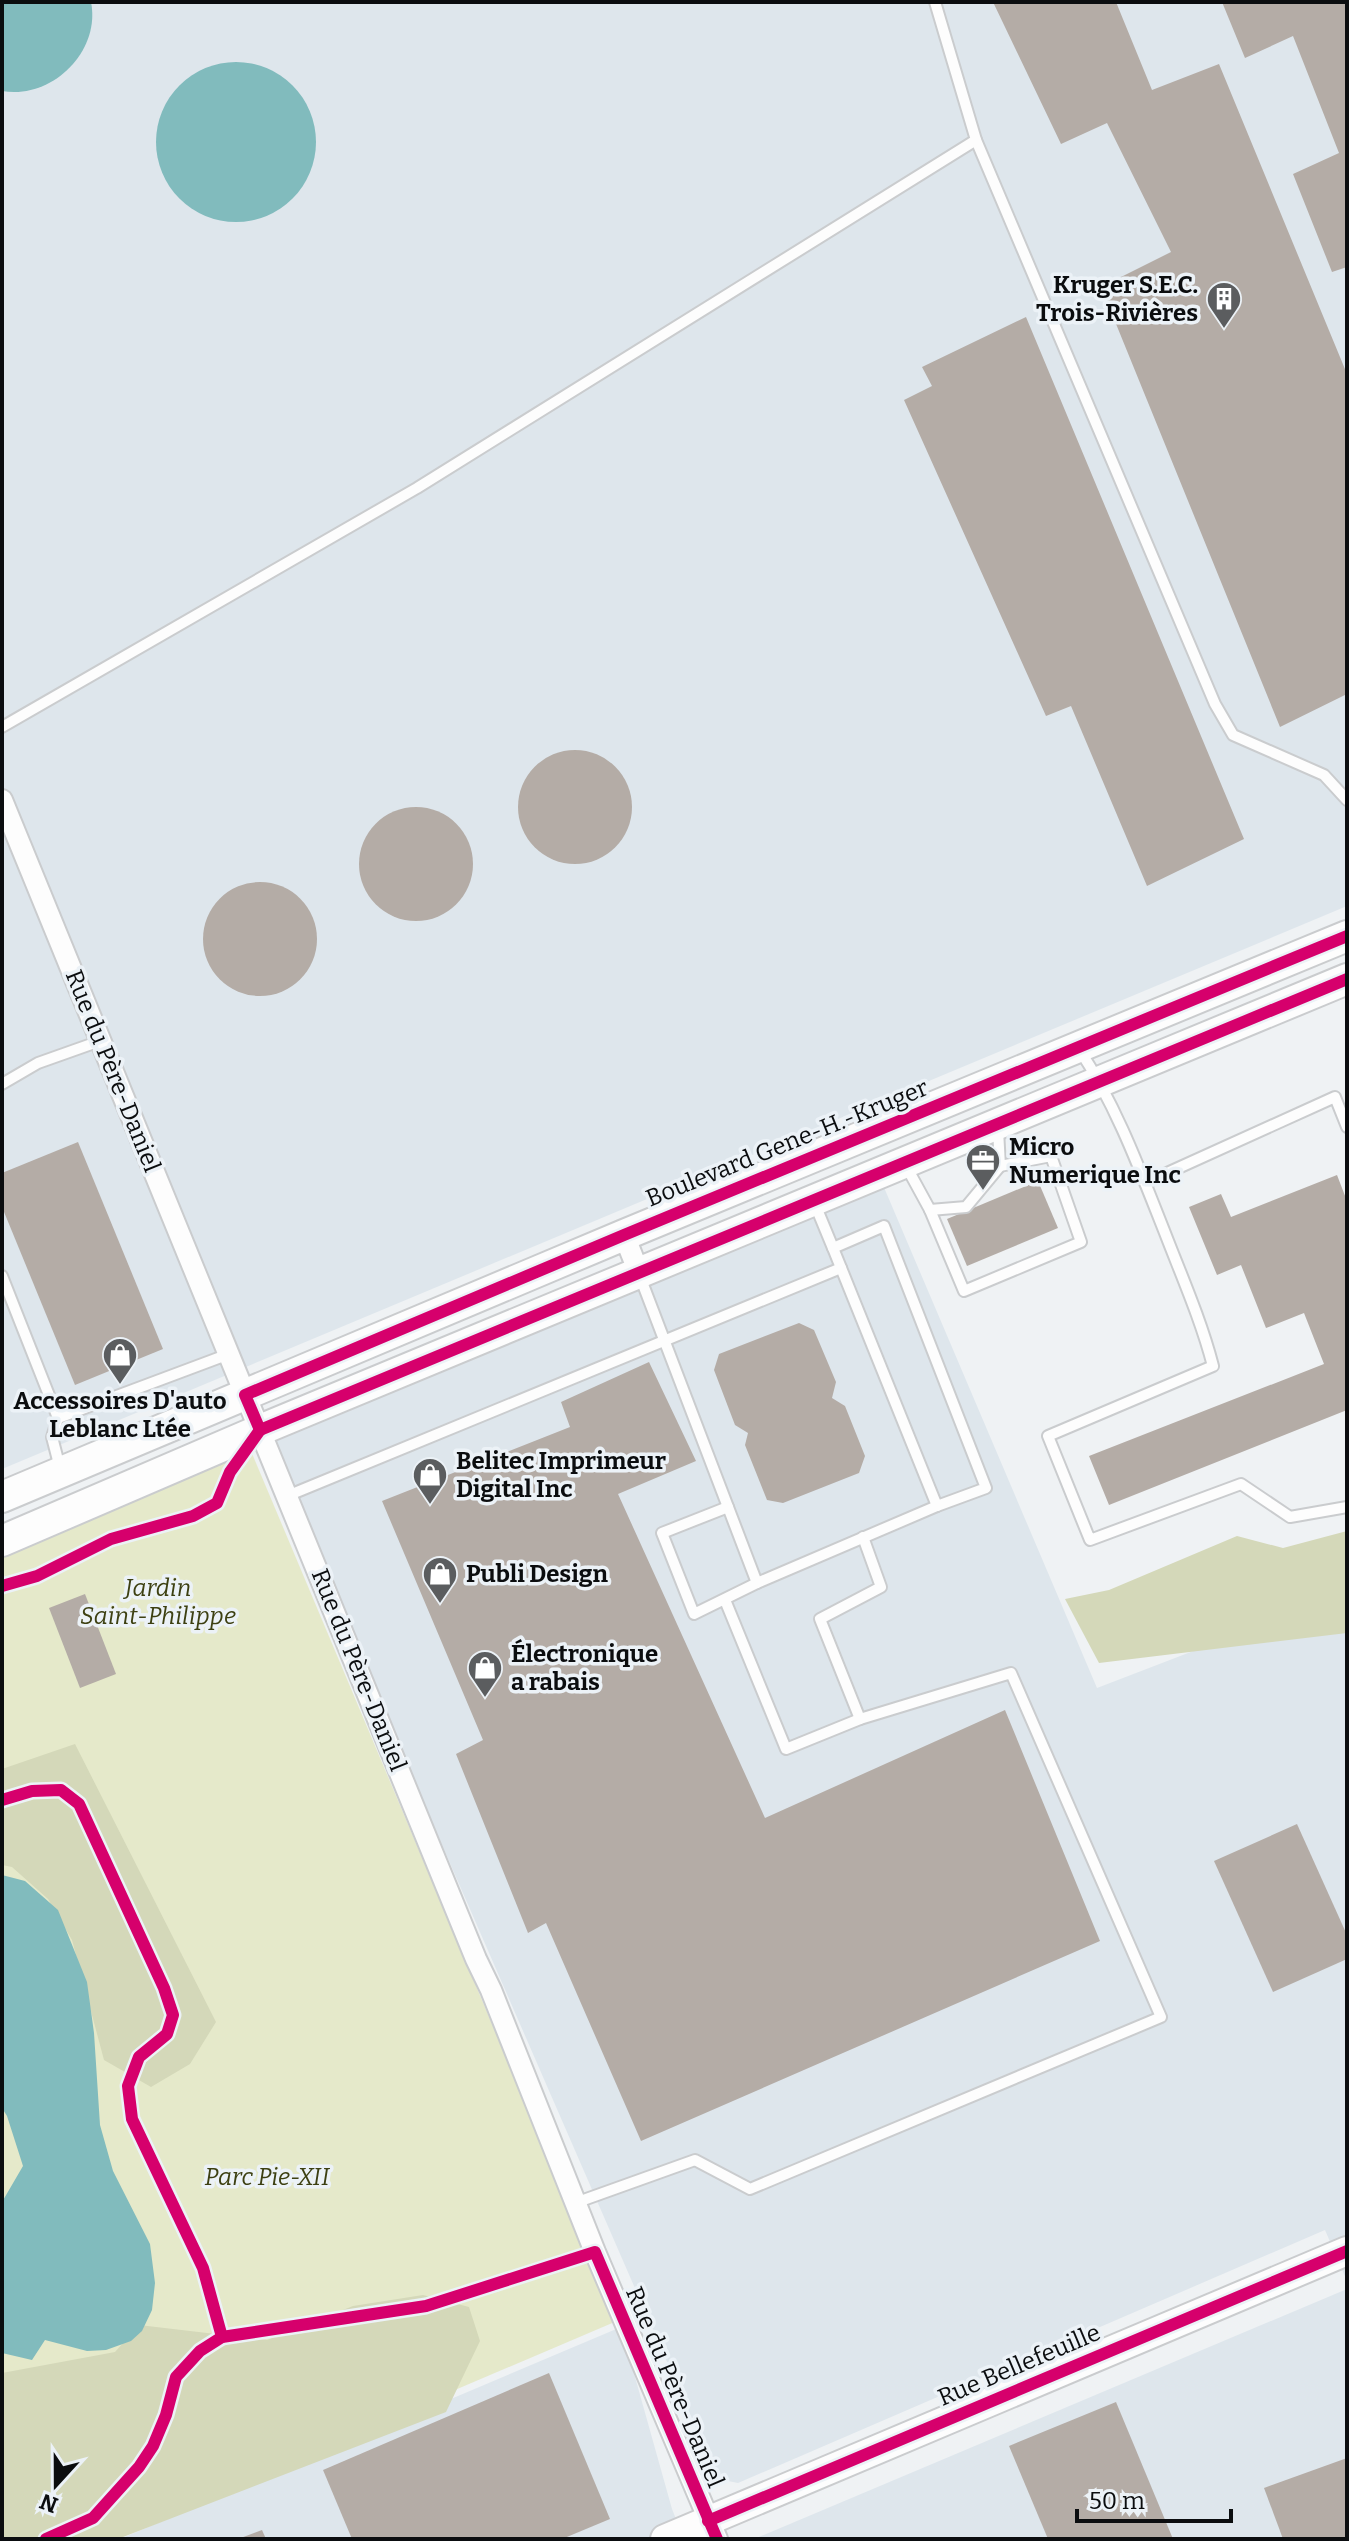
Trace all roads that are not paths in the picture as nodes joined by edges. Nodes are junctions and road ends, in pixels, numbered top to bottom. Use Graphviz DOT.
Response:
graph roads {
  1 [pos="935,2"];
  2 [pos="976,140"];
  3 [pos="2,727"];
  4 [pos="2,800"];
  5 [pos="1347,800"];
  6 [pos="1347,936"];
  7 [pos="1347,979"];
  8 [pos="100,1041"];
  9 [pos="1077,1047"];
  10 [pos="1100,1081"];
  11 [pos="2,1084"];
  12 [pos="998,1124"];
  13 [pos="1347,1127"];
  14 [pos="904,1162"];
  15 [pos="1000,1166"];
  16 [pos="1145,1183"];
  17 [pos="813,1200"];
  18 [pos="930,1210"];
  19 [pos="624,1235"];
  20 [pos="833,1248"];
  21 [pos="841,1268"];
  22 [pos="639,1273"];
  23 [pos="2,1276"];
  24 [pos="665,1341"];
  25 [pos="229,1354"];
  26 [pos="245,1395"];
  27 [pos="58,1418"];
  28 [pos="260,1430"];
  29 [pos="62,1472"];
  30 [pos="287,1496"];
  31 [pos="2,1497"];
  32 [pos="937,1506"];
  33 [pos="728,1507"];
  34 [pos="1347,1507"];
  35 [pos="863,1537"];
  36 [pos="2,1541"];
  37 [pos="757,1583"];
  38 [pos="725,1600"];
  39 [pos="860,1719"];
  40 [pos="575,2203"];
  41 [pos="1347,2251"];
  42 [pos="713,2530"];
  43 [pos="665,2539"];
  1 -- 2 [label="lane"];
  2 -- 3 [label="lane"];
  2 -- 5 [label="lane"];
  4 -- 8 [label="street, Rue du Père-Daniel"];
  6 -- 9 [label="main road, Boulevard Gene-H.-Kruger"];
  7 -- 10 [label="main road"];
  8 -- 11 [label="lane"];
  8 -- 25 [label="street, Rue du Père-Daniel"];
  9 -- 10 [label="lane"];
  9 -- 19 [label="main road, Boulevard Gene-H.-Kruger"];
  10 -- 12 [label="main road"];
  10 -- 16 [label="lane"];
  12 -- 14 [label="main road"];
  12 -- 15 [label="lane"];
  13 -- 16 [label="lane"];
  14 -- 17 [label="main road"];
  14 -- 18 [label="lane"];
  15 -- 18 [label="lane"];
  15 -- 18 [label="lane"];
  16 -- 34 [label="lane"];
  17 -- 20 [label="lane"];
  17 -- 22 [label="main road"];
  19 -- 22 [label="street"];
  19 -- 26 [label="main road, Boulevard Gene-H.-Kruger"];
  20 -- 21 [label="lane"];
  20 -- 32 [label="lane"];
  21 -- 24 [label="lane"];
  21 -- 32 [label="lane"];
  22 -- 24 [label="lane"];
  22 -- 28 [label="main road"];
  23 -- 27 [label="lane"];
  24 -- 30 [label="lane"];
  24 -- 33 [label="lane"];
  25 -- 26 [label="street, Rue du Père-Daniel"];
  25 -- 27 [label="lane"];
  26 -- 28 [label="street, Rue du Père-Daniel"];
  26 -- 29 [label="main road, Boulevard Gene-H.-Kruger"];
  27 -- 29 [label="lane"];
  28 -- 30 [label="street, Rue du Père-Daniel"];
  28 -- 36 [label="main road"];
  29 -- 31 [label="main road, Boulevard Gene-H.-Kruger"];
  30 -- 40 [label="street, Rue du Père-Daniel"];
  32 -- 35 [label="lane"];
  33 -- 37 [label="lane"];
  33 -- 38 [label="lane"];
  35 -- 37 [label="lane"];
  35 -- 39 [label="lane"];
  37 -- 38 [label="lane"];
  38 -- 39 [label="lane"];
  39 -- 40 [label="lane"];
  40 -- 42 [label="street, Rue du Père-Daniel"];
  41 -- 42 [label="street, Rue Bellefeuille"];
  42 -- 43 [label="street, Rue Bellefeuille"];
}
